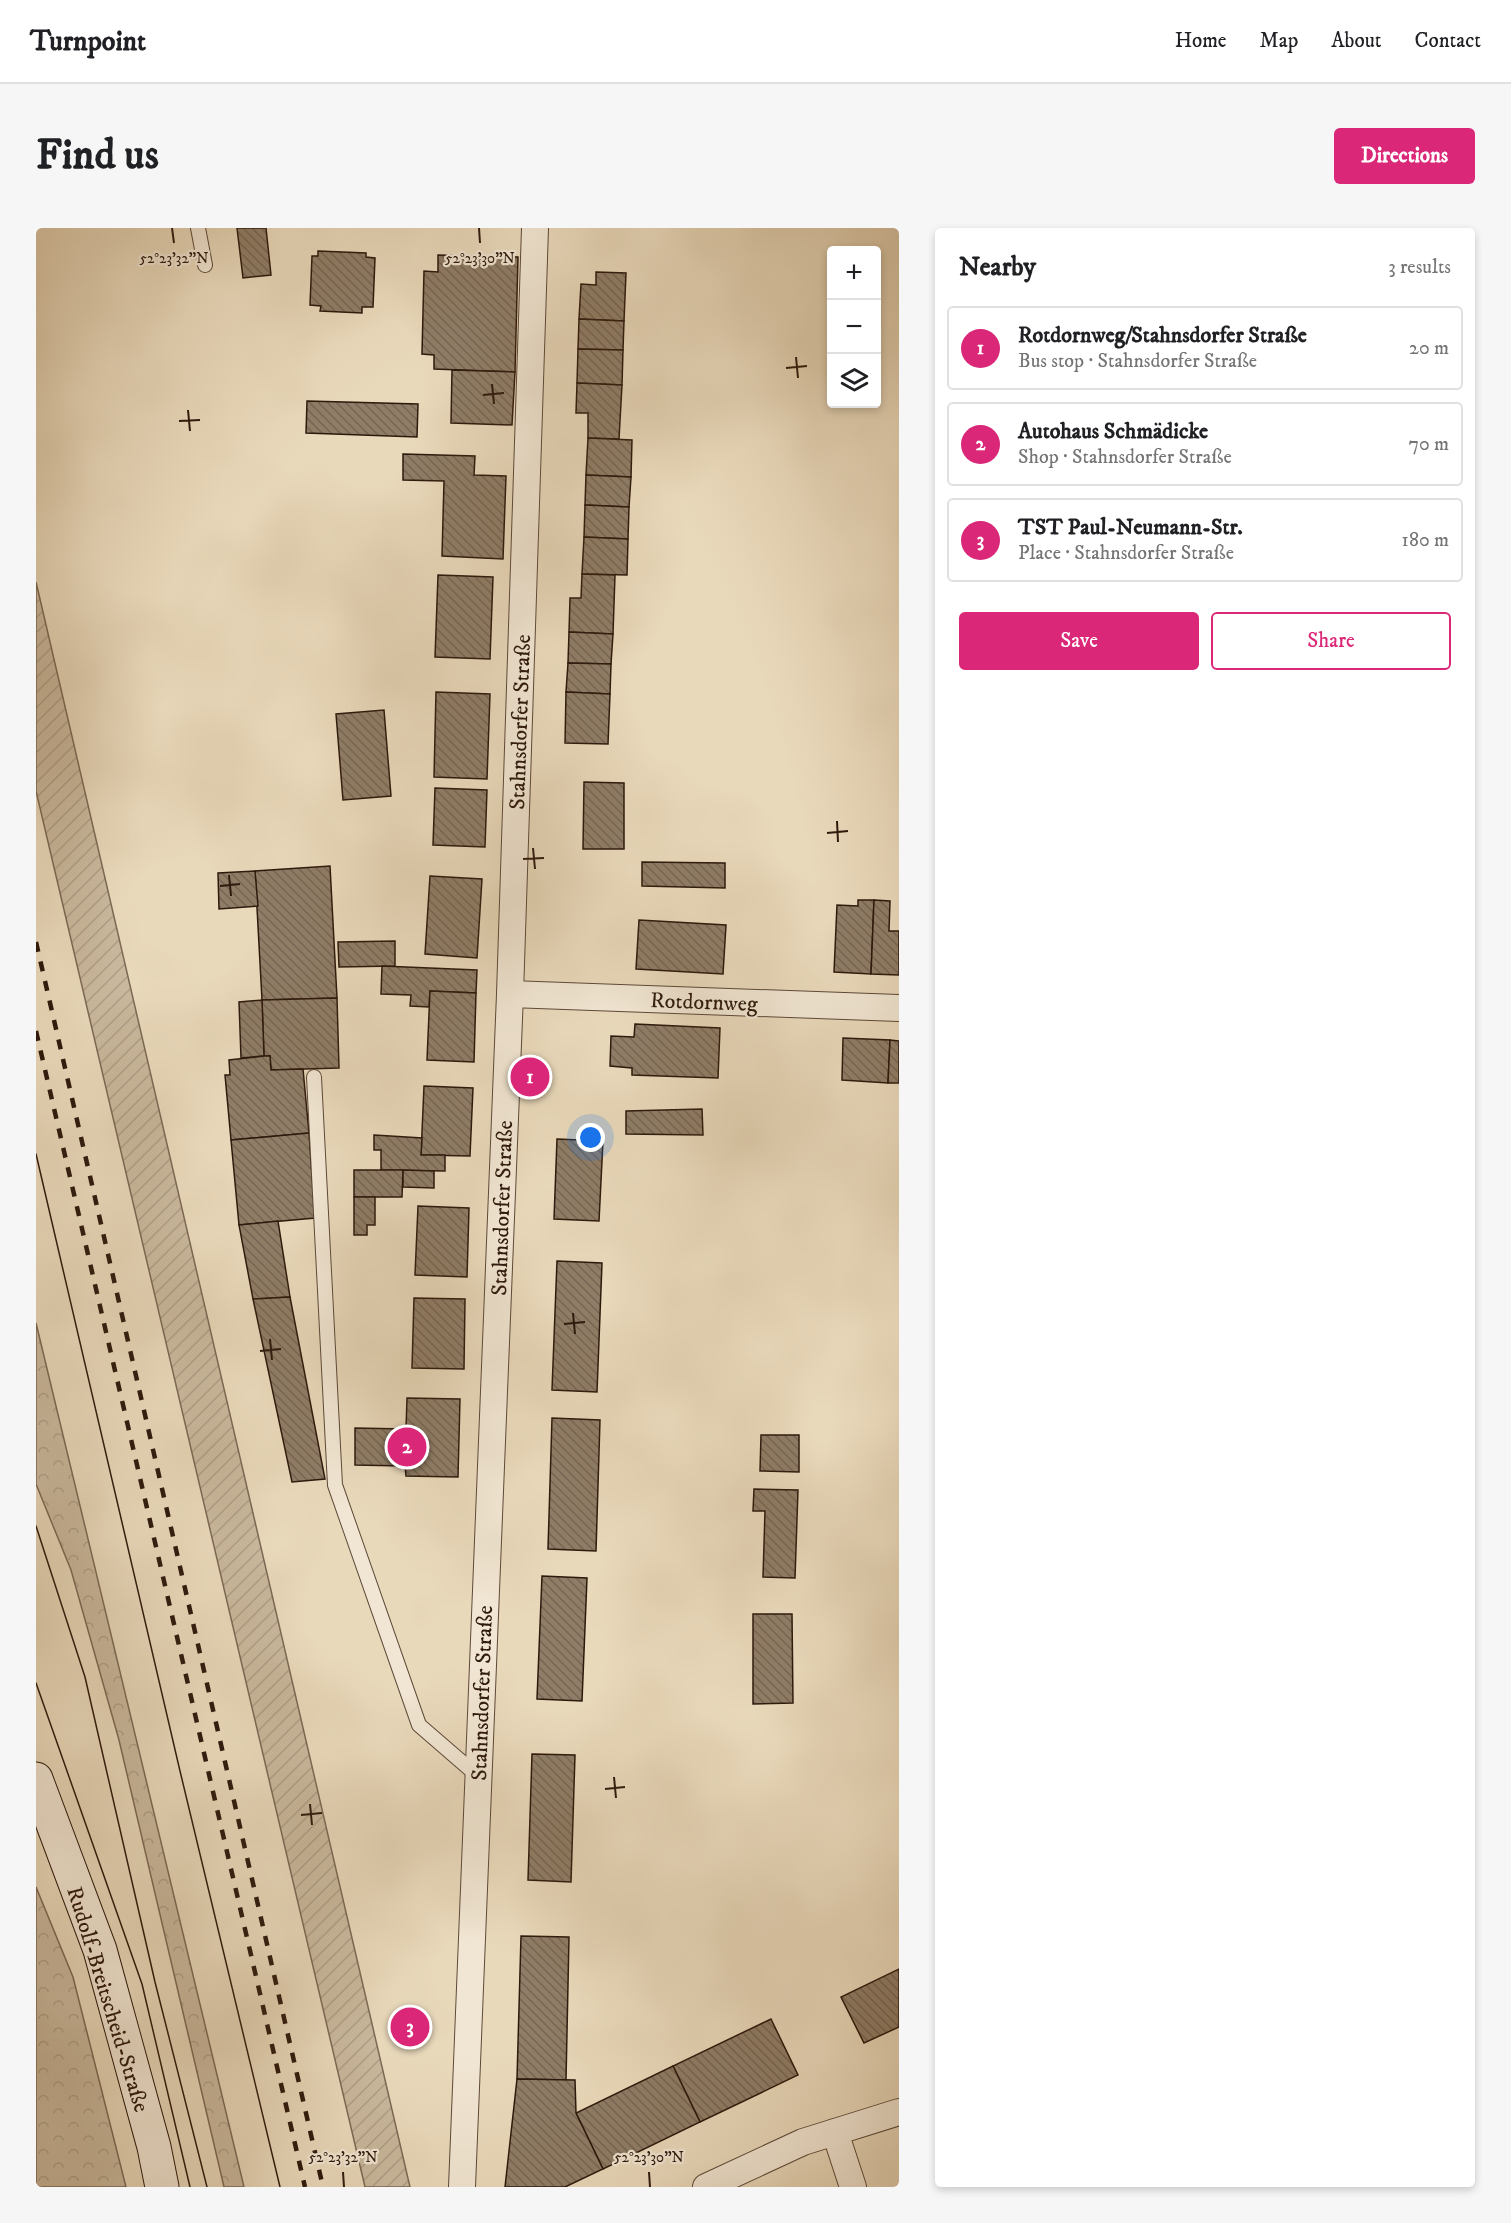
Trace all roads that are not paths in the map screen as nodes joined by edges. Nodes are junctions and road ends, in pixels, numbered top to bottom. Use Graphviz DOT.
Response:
graph roads {
  1 [pos="198,228"];
  2 [pos="535,228"];
  3 [pos="205,265"];
  4 [pos="510,994"];
  5 [pos="899,1008"];
  6 [pos="314,1077"];
  7 [pos="478,1776"];
  8 [pos="36,1779"];
  9 [pos="899,2112"];
  10 [pos="835,2132"];
  11 [pos="162,2187"];
  12 [pos="462,2187"];
  13 [pos="706,2187"];
  14 [pos="853,2187"];
  1 -- 3 [label="lane"];
  2 -- 4 [label="street, Stahnsdorfer Straße"];
  4 -- 5 [label="street, Rotdornweg"];
  4 -- 7 [label="street, Stahnsdorfer Straße"];
  6 -- 7 [label="lane"];
  7 -- 12 [label="street, Stahnsdorfer Straße"];
  8 -- 11 [label="street, Rudolf-Breitscheid-Straße"];
  9 -- 10 [label="street"];
  10 -- 13 [label="street"];
  10 -- 14 [label="street"];
}
